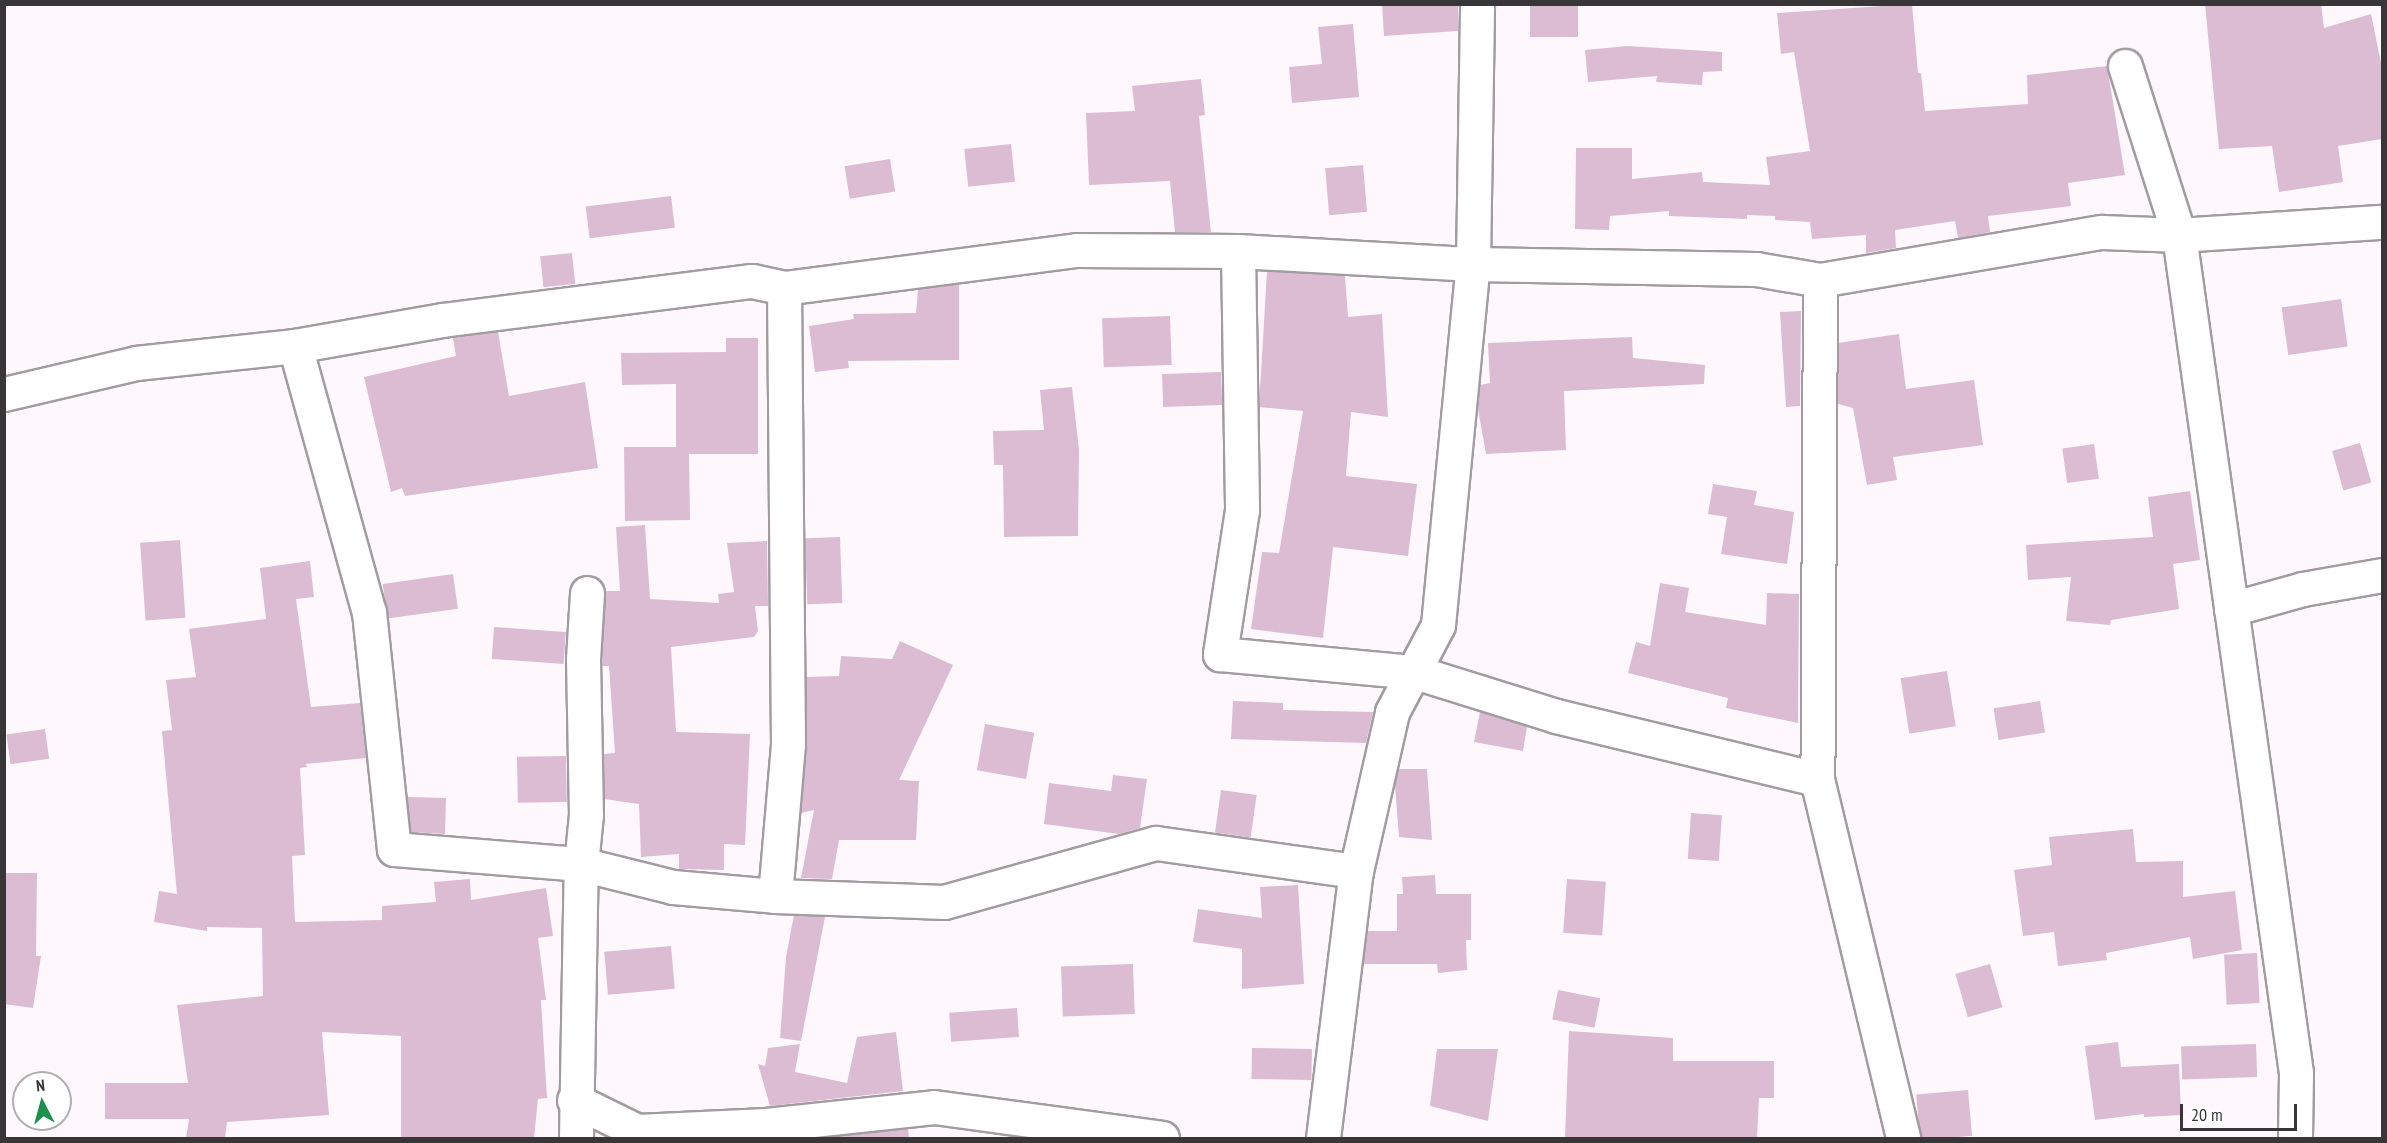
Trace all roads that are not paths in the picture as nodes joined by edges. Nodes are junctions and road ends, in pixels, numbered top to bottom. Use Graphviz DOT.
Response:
graph roads {
  1 [pos="1477,4"];
  2 [pos="2125,66"];
  3 [pos="2382,222"];
  4 [pos="2178,235"];
  5 [pos="1238,250"];
  6 [pos="1473,264"];
  7 [pos="1820,280"];
  8 [pos="784,288"];
  9 [pos="295,346"];
  10 [pos="4,394"];
  11 [pos="2382,576"];
  12 [pos="587,593"];
  13 [pos="2231,609"];
  14 [pos="1415,672"];
  15 [pos="1817,779"];
  16 [pos="581,864"];
  17 [pos="1356,871"];
  18 [pos="775,896"];
  19 [pos="574,1100"];
  20 [pos="576,1138"];
  21 [pos="1162,1138"];
  22 [pos="1323,1138"];
  23 [pos="1903,1138"];
  24 [pos="2295,1138"];
  1 -- 6 [label="street"];
  2 -- 4 [label="street"];
  3 -- 4 [label="street"];
  4 -- 7 [label="street"];
  4 -- 13 [label="street"];
  5 -- 6 [label="street"];
  5 -- 8 [label="street"];
  5 -- 14 [label="street"];
  6 -- 7 [label="street"];
  6 -- 14 [label="street"];
  7 -- 15 [label="street"];
  8 -- 9 [label="street"];
  8 -- 18 [label="street"];
  9 -- 10 [label="street"];
  9 -- 16 [label="street"];
  11 -- 13 [label="street"];
  12 -- 16 [label="street"];
  13 -- 24 [label="street"];
  14 -- 15 [label="street"];
  14 -- 17 [label="street"];
  15 -- 23 [label="street"];
  16 -- 18 [label="street"];
  16 -- 19 [label="street"];
  17 -- 18 [label="street"];
  17 -- 22 [label="street"];
  19 -- 20 [label="street"];
  19 -- 21 [label="street"];
}
